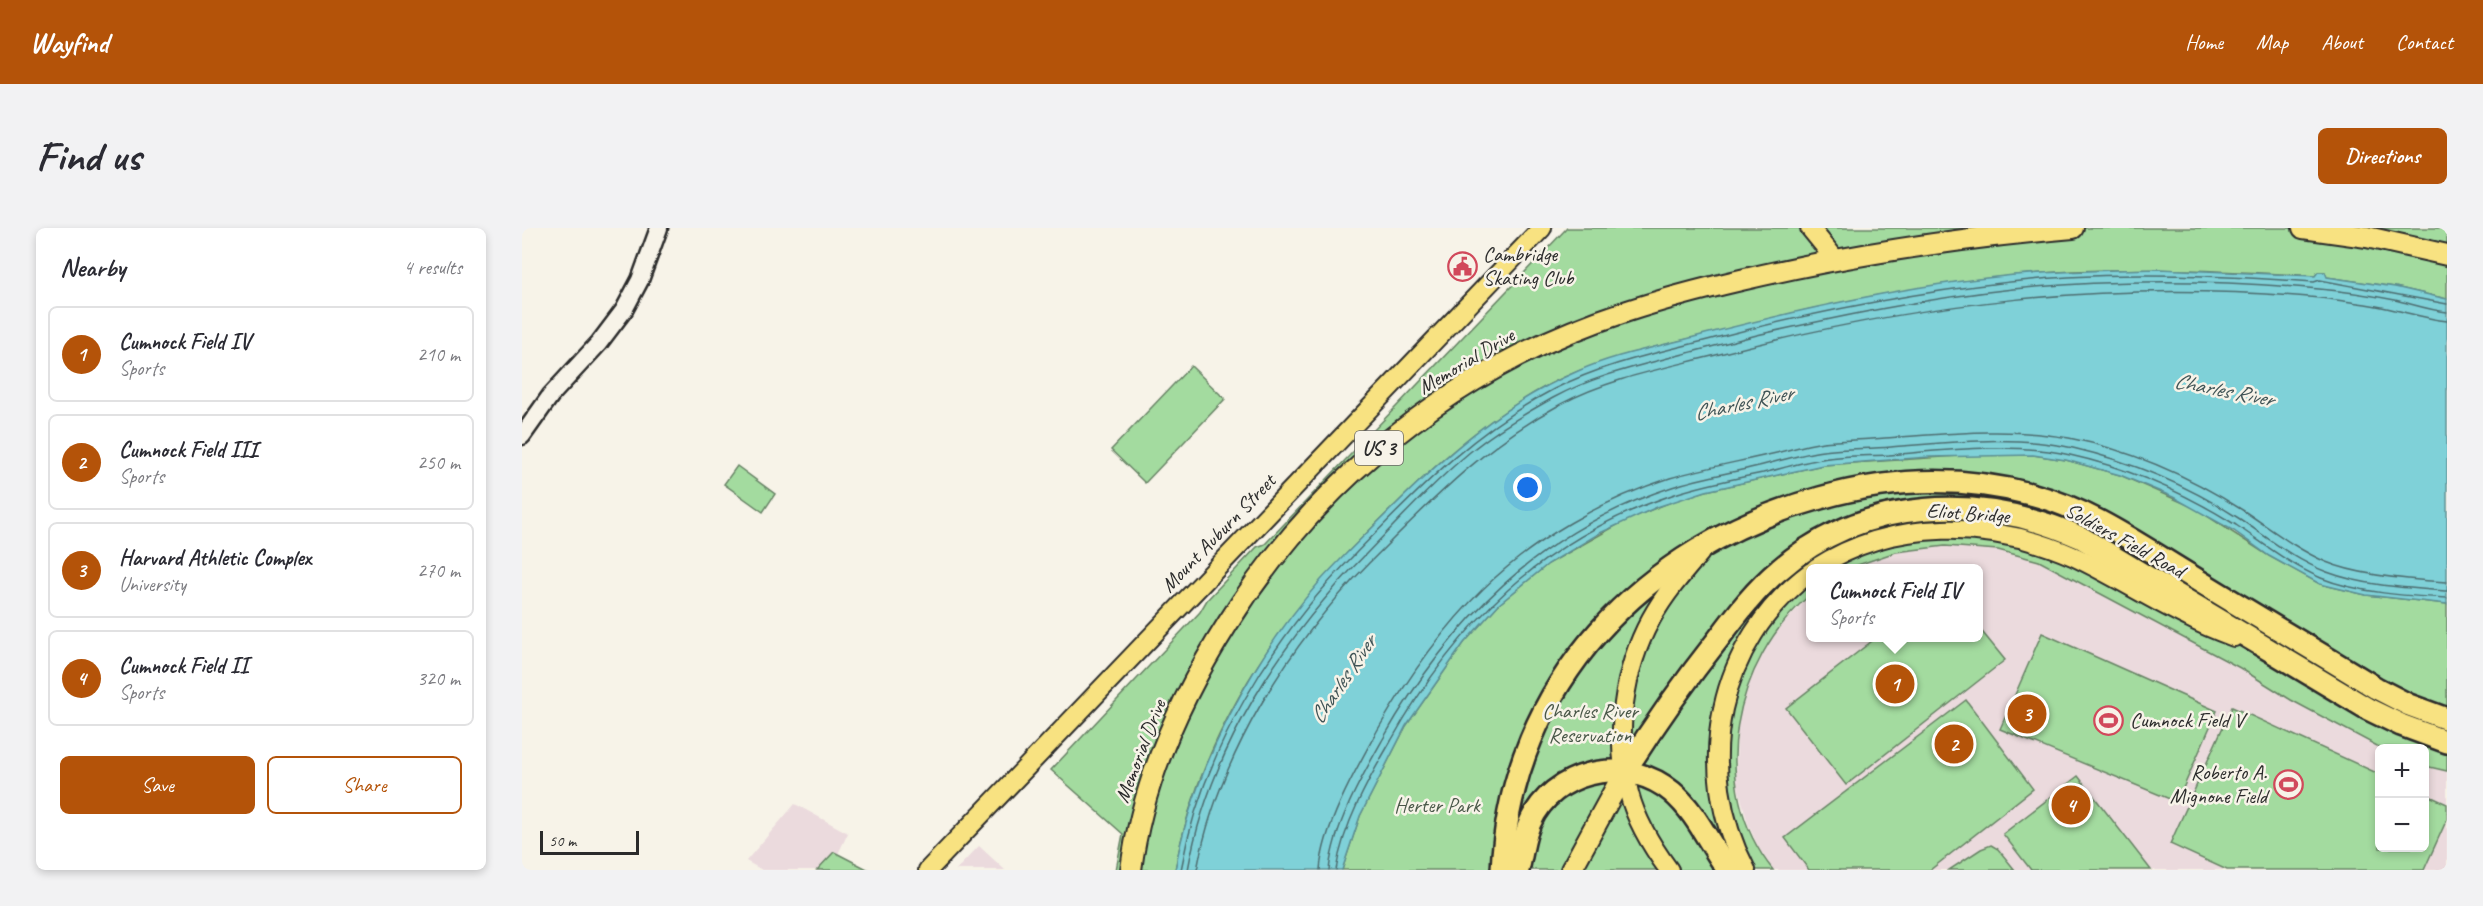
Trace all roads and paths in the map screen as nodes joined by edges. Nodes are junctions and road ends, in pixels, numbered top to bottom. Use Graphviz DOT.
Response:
graph roads {
  1 [pos="659,228"];
  2 [pos="1542,228"];
  3 [pos="1810,228"];
  4 [pos="2073,228"];
  5 [pos="2303,228"];
  6 [pos="2447,255"];
  7 [pos="1835,258"];
  8 [pos="522,436"];
  9 [pos="1711,541"];
  10 [pos="1824,564"];
  11 [pos="1806,576"];
  12 [pos="2285,660"];
  13 [pos="2447,719"];
  14 [pos="2447,742"];
  15 [pos="1625,771"];
  16 [pos="928,870"];
  17 [pos="1131,870"];
  18 [pos="1502,870"];
  19 [pos="1518,870"];
  20 [pos="1571,870"];
  21 [pos="1669,870"];
  22 [pos="1728,870"];
  23 [pos="1746,870"];
  1 -- 8 [label="main road"];
  2 -- 16 [label="main road, Mount Auburn Street"];
  3 -- 7 [label="main road"];
  4 -- 7 [label="highway, Memorial Drive / US 3"];
  5 -- 6 [label="highway"];
  7 -- 17 [label="highway, Memorial Drive / US 3"];
  9 -- 13 [label="highway, Soldiers Field Road"];
  9 -- 15 [label="main road, Soldiers Field Road"];
  9 -- 18 [label="highway"];
  10 -- 12 [label="main road, Soldiers Field Road"];
  11 -- 23 [label="main road"];
  12 -- 14 [label="highway, Soldiers Field Road"];
  12 -- 15 [label="highway, Eliot Bridge"];
  15 -- 19 [label="highway"];
  15 -- 20 [label="highway, Eliot Bridge"];
  15 -- 21 [label="main road, Soldiers Field Road"];
  15 -- 22 [label="highway"];
}
